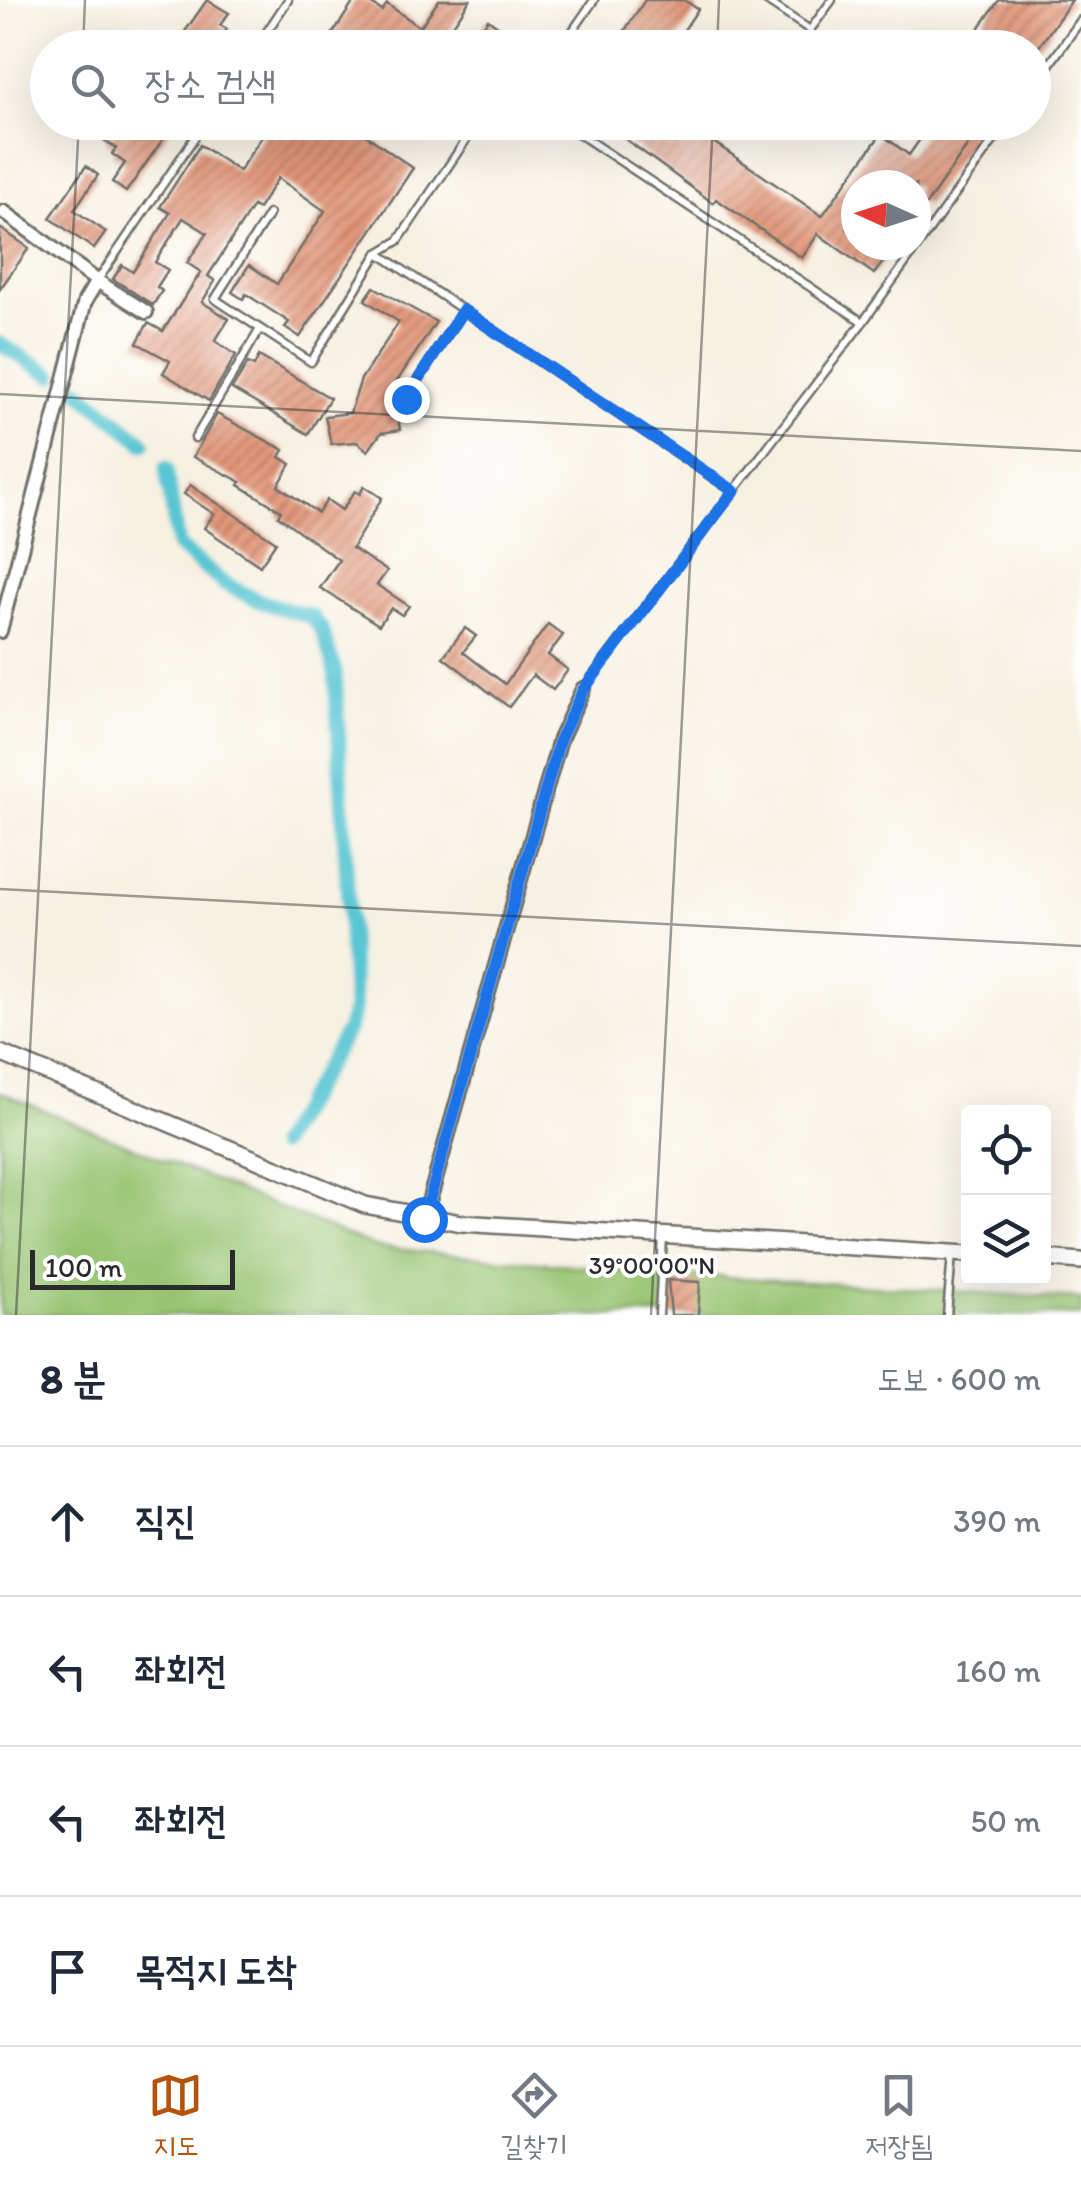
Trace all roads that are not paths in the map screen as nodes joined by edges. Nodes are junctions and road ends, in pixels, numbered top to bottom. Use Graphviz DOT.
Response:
graph roads {
  1 [pos="288,0"];
  2 [pos="594,0"];
  3 [pos="764,0"];
  4 [pos="832,0"];
  5 [pos="1081,20"];
  6 [pos="268,30"];
  7 [pos="573,30"];
  8 [pos="1051,62"];
  9 [pos="193,140"];
  10 [pos="466,140"];
  11 [pos="588,140"];
  12 [pos="994,140"];
  13 [pos="4,212"];
  14 [pos="269,214"];
  15 [pos="378,254"];
  16 [pos="97,280"];
  17 [pos="463,310"];
  18 [pos="146,312"];
  19 [pos="863,322"];
  20 [pos="260,329"];
  21 [pos="406,399"];
  22 [pos="195,438"];
  23 [pos="734,491"];
  24 [pos="0,631"];
  25 [pos="583,690"];
  26 [pos="0,1053"];
  27 [pos="424,1219"];
  28 [pos="663,1236"];
  29 [pos="960,1254"];
  30 [pos="1051,1259"];
  31 [pos="1081,1261"];
  32 [pos="659,1315"];
  33 [pos="946,1315"];
  1 -- 6 [label="lane"];
  2 -- 7 [label="lane"];
  3 -- 4 [label="lane"];
  5 -- 8 [label="lane"];
  9 -- 16 [label="lane"];
  10 -- 15 [label="lane"];
  11 -- 19 [label="lane"];
  12 -- 19 [label="lane"];
  13 -- 16 [label="street"];
  14 -- 20 [label="lane"];
  15 -- 17 [label="lane"];
  15 -- 20 [label="lane"];
  16 -- 18 [label="street"];
  16 -- 24 [label="street"];
  17 -- 21 [label="lane"];
  17 -- 23 [label="lane"];
  19 -- 23 [label="lane"];
  20 -- 22 [label="lane"];
  23 -- 25 [label="lane"];
  25 -- 27 [label="street"];
  26 -- 27 [label="street"];
  27 -- 28 [label="street"];
  28 -- 29 [label="street"];
  28 -- 32 [label="lane"];
  29 -- 33 [label="lane"];
  30 -- 31 [label="street"];
}
